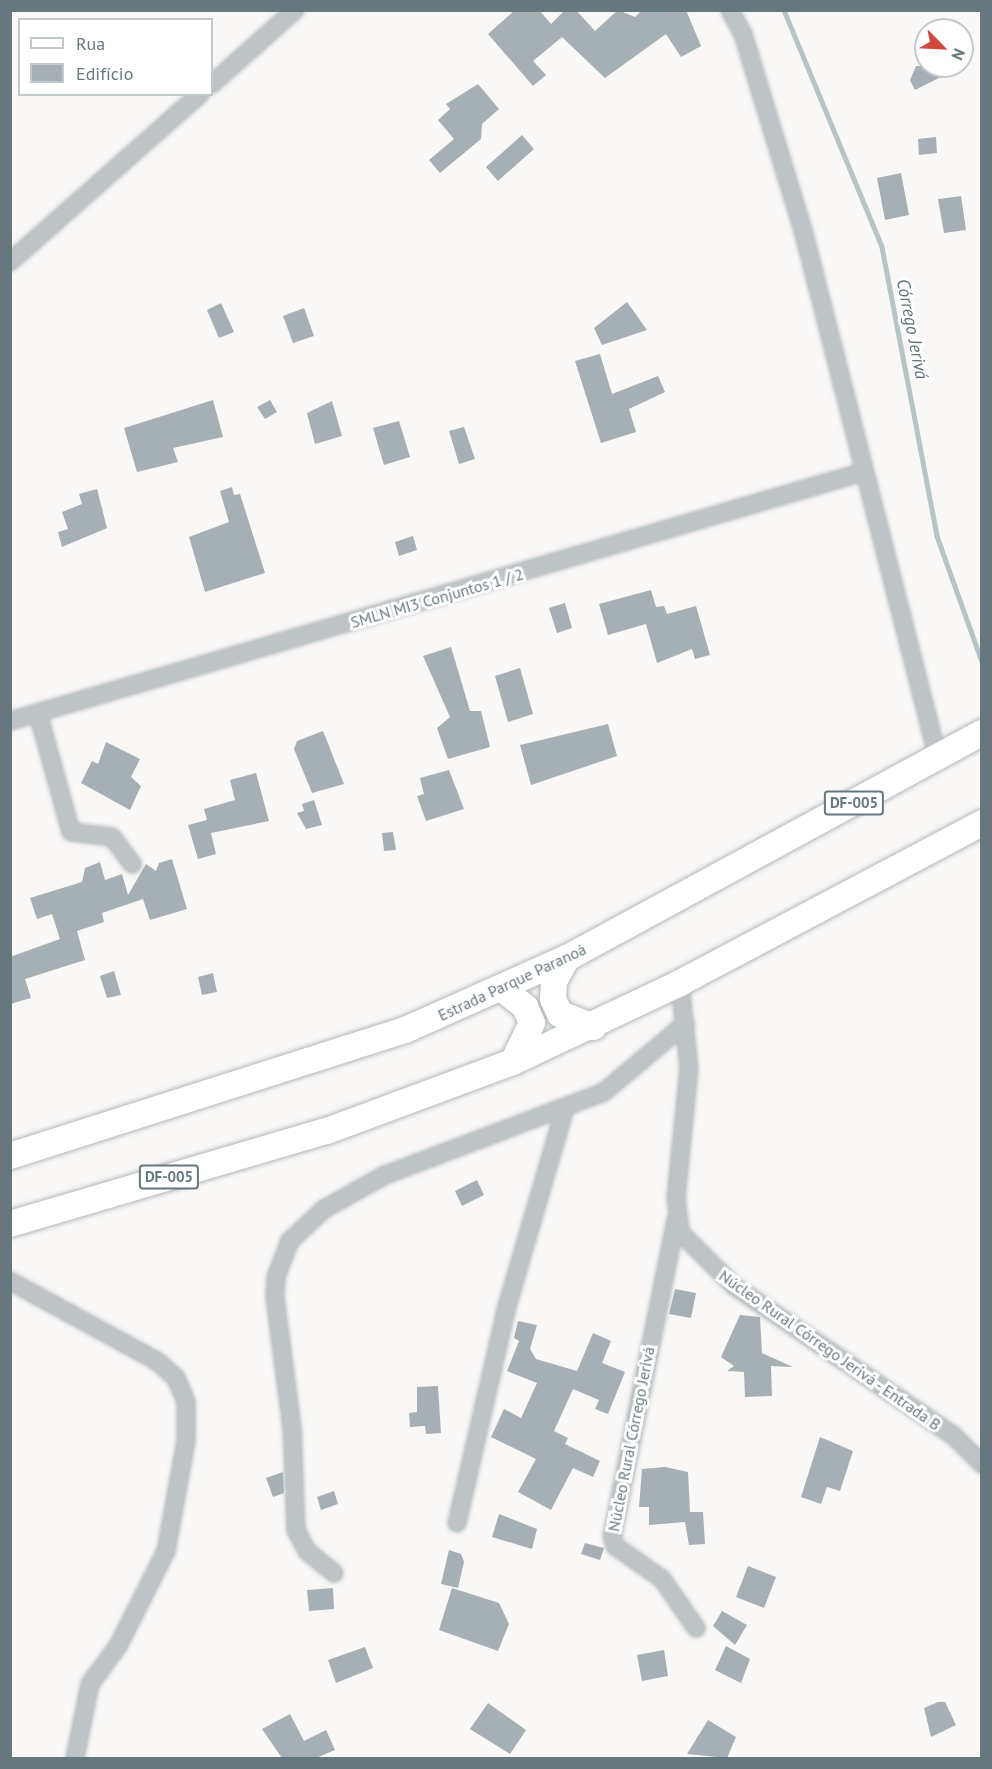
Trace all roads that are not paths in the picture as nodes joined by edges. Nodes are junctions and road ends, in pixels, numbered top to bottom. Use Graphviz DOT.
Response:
graph roads {
  1 [pos="295,10"];
  2 [pos="730,10"];
  3 [pos="213,83"];
  4 [pos="198,96"];
  5 [pos="10,262"];
  6 [pos="863,472"];
  7 [pos="38,713"];
  8 [pos="10,721"];
  9 [pos="981,733"];
  10 [pos="938,758"];
  11 [pos="981,823"];
  12 [pos="132,864"];
  13 [pos="567,958"];
  14 [pos="680,983"];
  15 [pos="501,988"];
  16 [pos="685,1024"];
  17 [pos="594,1027"];
  18 [pos="513,1062"];
  19 [pos="564,1112"];
  20 [pos="10,1156"];
  21 [pos="677,1216"];
  22 [pos="10,1224"];
  23 [pos="10,1281"];
  24 [pos="981,1464"];
  25 [pos="457,1523"];
  26 [pos="334,1573"];
  27 [pos="696,1628"];
  28 [pos="75,1758"];
  1 -- 3 [label="street"];
  2 -- 6 [label="street"];
  4 -- 5 [label="street"];
  6 -- 7 [label="street, SMLN MI3 Conjuntos 1 / 2"];
  6 -- 10 [label="street"];
  7 -- 8 [label="street, SMLN MI3 Conjuntos 1 / 2"];
  7 -- 12 [label="street"];
  9 -- 10 [label="main road, Estrada Parque Paranoá / DF-005"];
  10 -- 13 [label="main road, Estrada Parque Paranoá / DF-005"];
  11 -- 14 [label="main road, DF-005"];
  13 -- 15 [label="main road, Estrada Parque Paranoá / DF-005"];
  13 -- 17 [label="main road"];
  14 -- 16 [label="street, Núcleo Rural Córrego Jerivá - Entrada B"];
  14 -- 17 [label="main road, DF-005"];
  15 -- 18 [label="main road"];
  15 -- 20 [label="main road, Estrada Parque Paranoá / DF-005"];
  16 -- 19 [label="street"];
  16 -- 21 [label="street, Núcleo Rural Córrego Jerivá - Entrada B"];
  17 -- 18 [label="main road, DF-005"];
  18 -- 22 [label="main road, DF-005"];
  19 -- 25 [label="street"];
  19 -- 26 [label="street"];
  21 -- 24 [label="street, Núcleo Rural Córrego Jerivá - Entrada B"];
  21 -- 27 [label="street, Núcleo Rural Córrego Jerivá"];
  23 -- 28 [label="street"];
}
